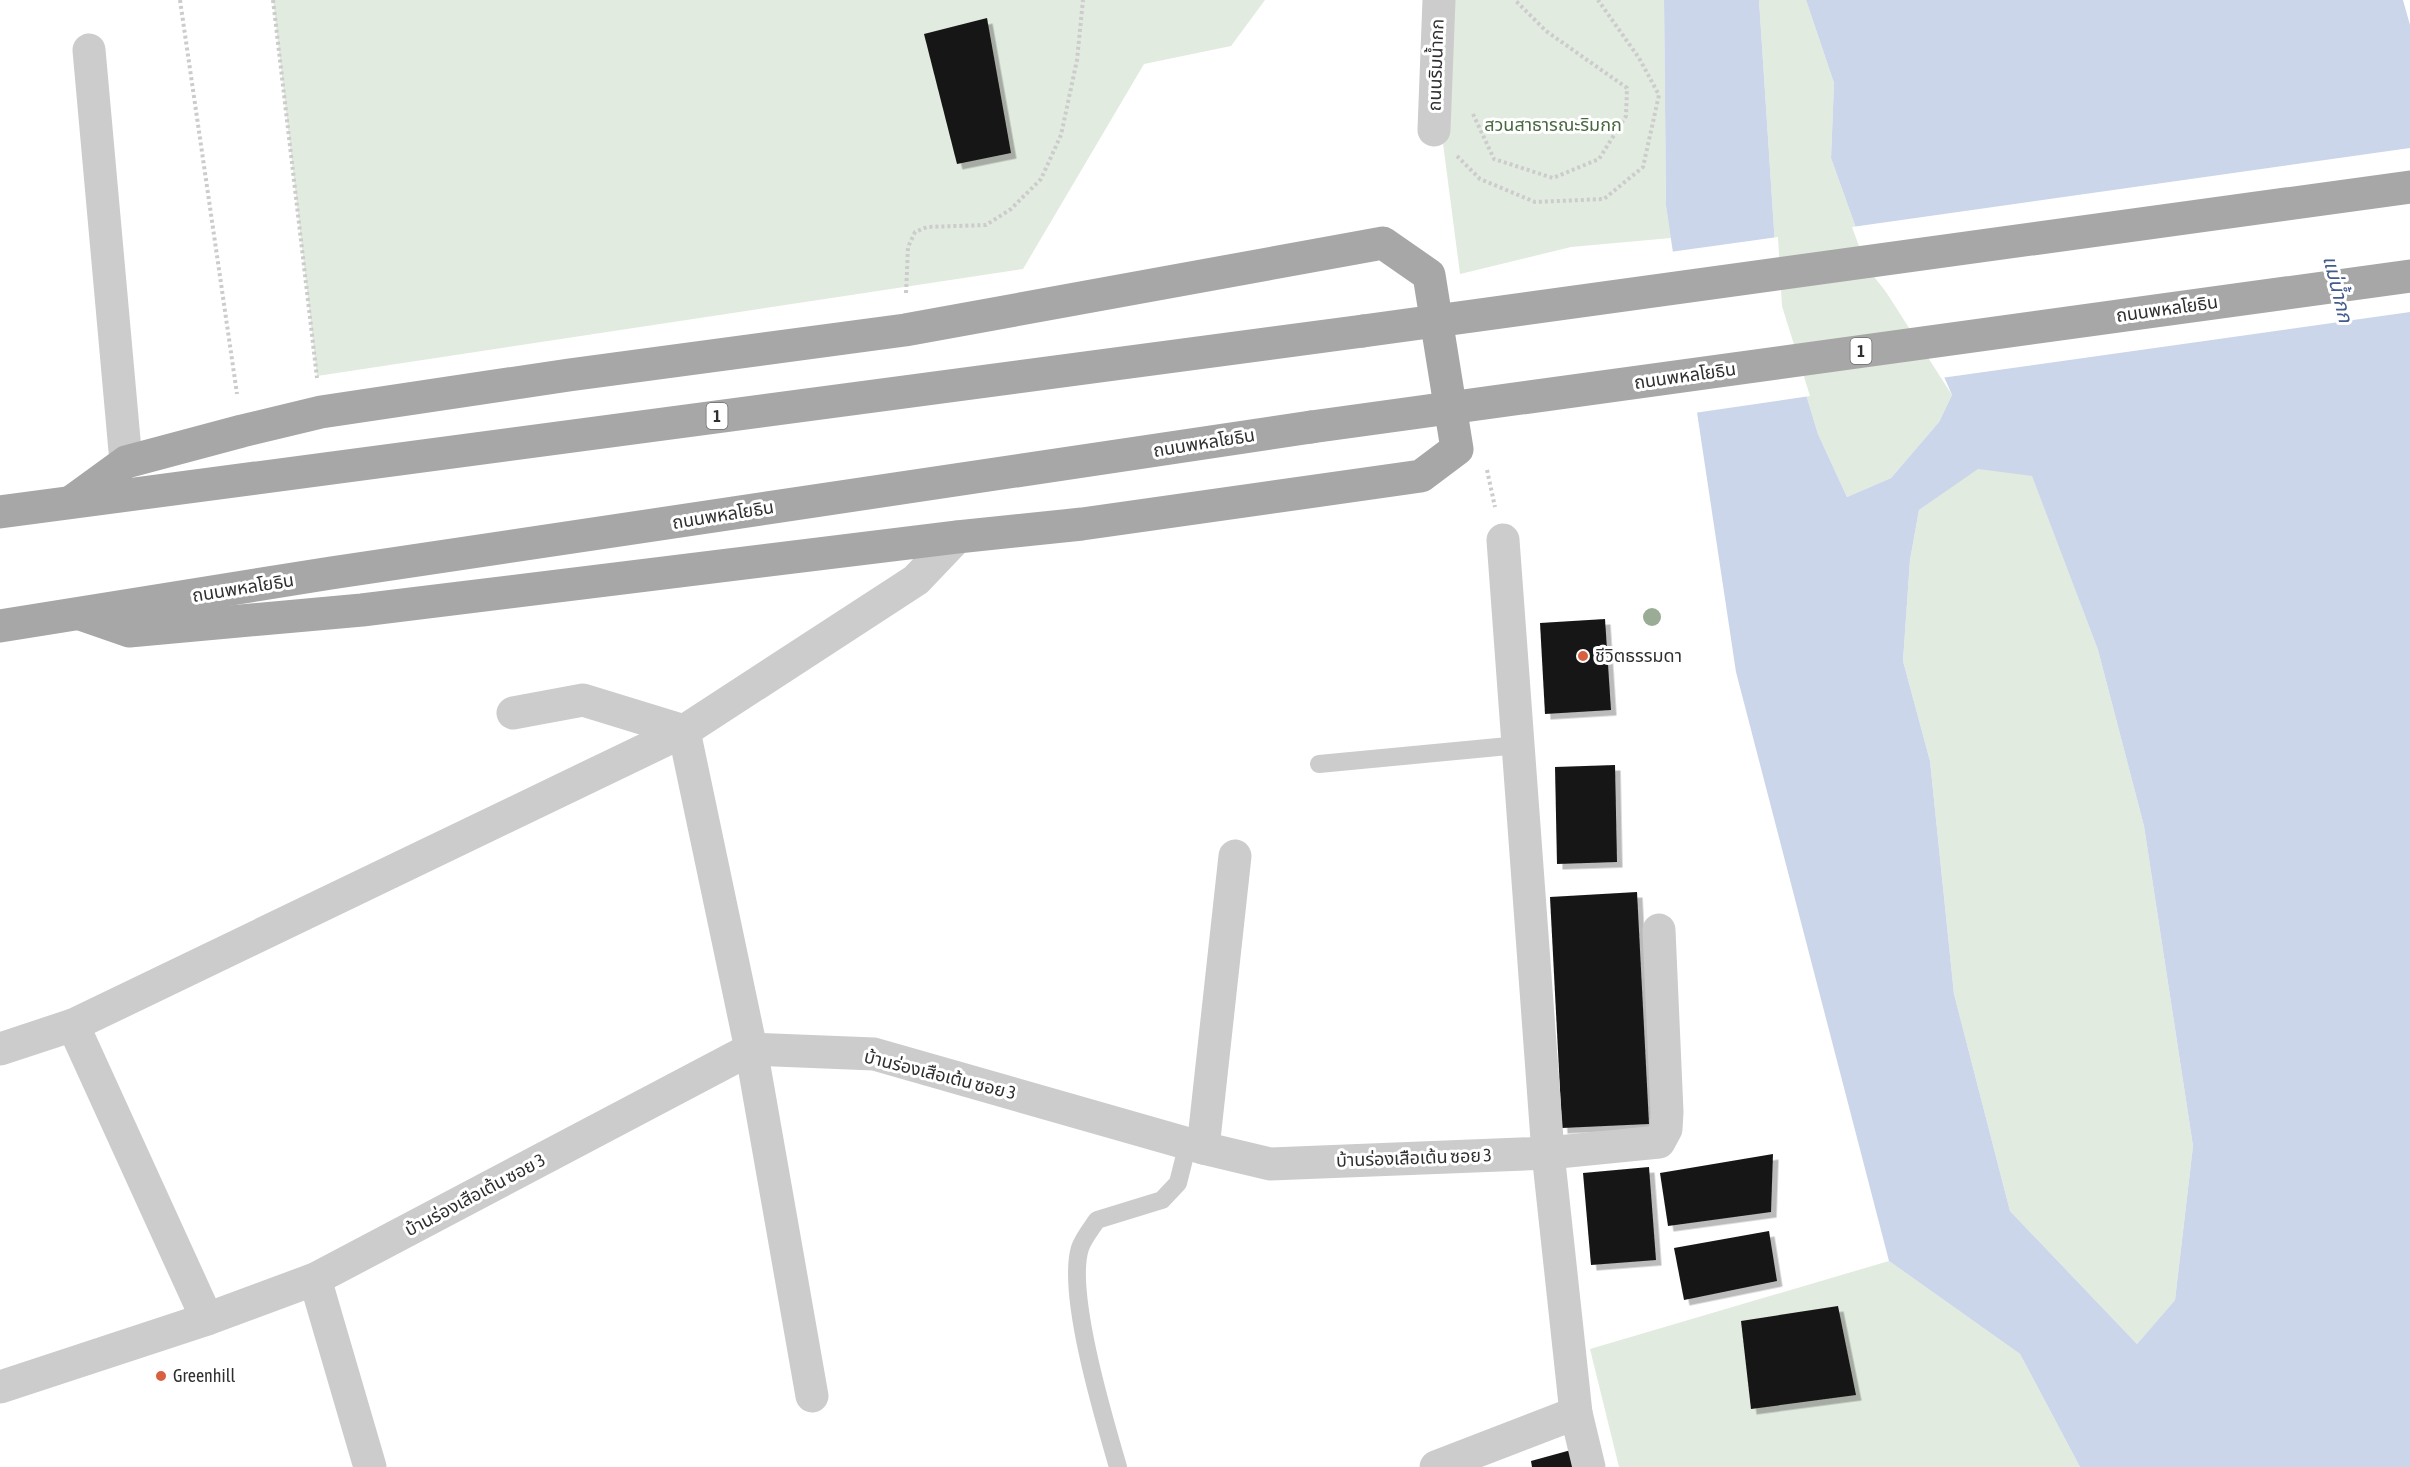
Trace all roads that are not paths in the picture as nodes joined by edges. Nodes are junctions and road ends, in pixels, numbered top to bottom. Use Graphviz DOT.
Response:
graph roads {
  1 [pos="1439,0"];
  2 [pos="89,50"];
  3 [pos="1434,130"];
  4 [pos="2410,188"];
  5 [pos="2410,276"];
  6 [pos="126,462"];
  7 [pos="71,502"];
  8 [pos="0,512"];
  9 [pos="957,537"];
  10 [pos="1503,540"];
  11 [pos="80,614"];
  12 [pos="0,626"];
  13 [pos="513,713"];
  14 [pos="684,731"];
  15 [pos="1519,745"];
  16 [pos="1319,764"];
  17 [pos="1236,856"];
  18 [pos="1659,930"];
  19 [pos="73,1025"];
  20 [pos="0,1049"];
  21 [pos="751,1049"];
  22 [pos="1196,1146"];
  23 [pos="1548,1153"];
  24 [pos="315,1279"];
  25 [pos="207,1319"];
  26 [pos="0,1387"];
  27 [pos="812,1396"];
  28 [pos="1576,1413"];
  29 [pos="370,1467"];
  30 [pos="1118,1467"];
  31 [pos="1436,1467"];
  32 [pos="1588,1467"];
  1 -- 3 [label="street, ถนนริมน้ำกก"];
  2 -- 6 [label="street"];
  4 -- 7 [label="main road, 1, bridge"];
  5 -- 11 [label="main road, ถนนพหลโยธิน / 1, bridge"];
  6 -- 7 [label="main road"];
  6 -- 9 [label="main road"];
  7 -- 8 [label="main road, 1"];
  9 -- 11 [label="main road"];
  9 -- 14 [label="street"];
  10 -- 15 [label="street"];
  11 -- 12 [label="main road, ถนนพหลโยธิน / 1"];
  13 -- 14 [label="street"];
  14 -- 19 [label="street"];
  14 -- 21 [label="street"];
  15 -- 16 [label="lane"];
  15 -- 23 [label="street"];
  17 -- 22 [label="street"];
  18 -- 23 [label="street, บ้านร่องเสือเต้น ซอย 3"];
  19 -- 20 [label="street"];
  19 -- 25 [label="street"];
  21 -- 22 [label="street, บ้านร่องเสือเต้น ซอย 3"];
  21 -- 24 [label="street, บ้านร่องเสือเต้น ซอย 3"];
  21 -- 27 [label="street"];
  22 -- 23 [label="street, บ้านร่องเสือเต้น ซอย 3"];
  22 -- 30 [label="lane"];
  23 -- 28 [label="street"];
  24 -- 25 [label="street, บ้านร่องเสือเต้น ซอย 3"];
  24 -- 29 [label="street"];
  25 -- 26 [label="street, บ้านร่องเสือเต้น ซอย 3"];
  28 -- 31 [label="street"];
  28 -- 32 [label="street"];
}
